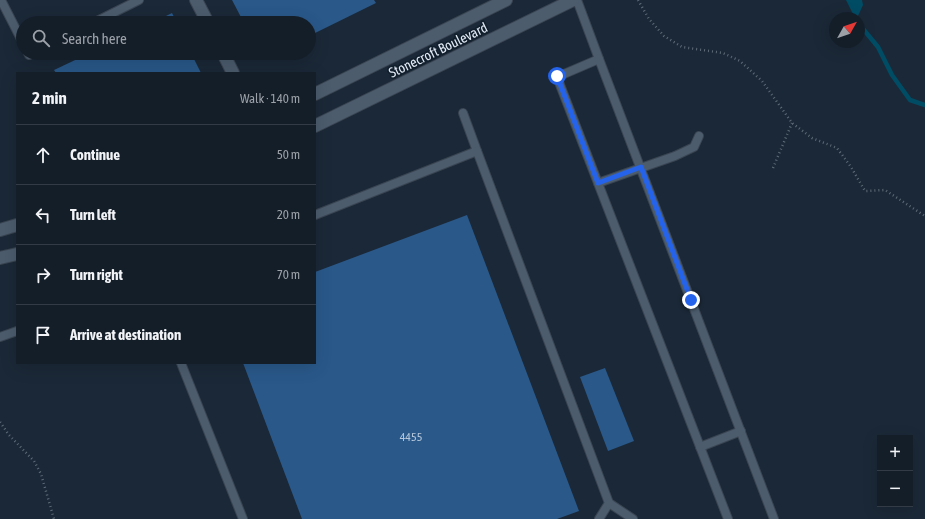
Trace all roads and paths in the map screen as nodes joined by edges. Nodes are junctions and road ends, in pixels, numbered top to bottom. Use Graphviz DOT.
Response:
graph roads {
  1 [pos="1,0"];
  2 [pos="139,0"];
  3 [pos="196,0"];
  4 [pos="506,0"];
  5 [pos="573,0"];
  6 [pos="577,0"];
  7 [pos="638,0"];
  8 [pos="107,16"];
  9 [pos="204,16"];
  10 [pos="16,29"];
  11 [pos="599,59"];
  12 [pos="226,60"];
  13 [pos="232,72"];
  14 [pos="316,94"];
  15 [pos="463,113"];
  16 [pos="792,122"];
  17 [pos="316,126"];
  18 [pos="699,136"];
  19 [pos="477,151"];
  20 [pos="641,167"];
  21 [pos="773,168"];
  22 [pos="598,183"];
  23 [pos="316,215"];
  24 [pos="925,216"];
  25 [pos="16,225"];
  26 [pos="0,230"];
  27 [pos="16,254"];
  28 [pos="0,258"];
  29 [pos="16,331"];
  30 [pos="0,337"];
  31 [pos="182,364"];
  32 [pos="0,422"];
  33 [pos="741,431"];
  34 [pos="700,447"];
  35 [pos="610,504"];
  36 [pos="54,519"];
  37 [pos="243,519"];
  38 [pos="599,519"];
  39 [pos="632,519"];
  40 [pos="728,519"];
  41 [pos="774,519"];
  1 -- 10 [label="lane"];
  2 -- 8 [label="lane"];
  3 -- 9 [label="main road"];
  4 -- 14 [label="main road, Stonecroft Boulevard"];
  5 -- 17 [label="main road, Stonecroft Boulevard"];
  6 -- 11 [label="lane"];
  7 -- 16 [label="path"];
  11 -- 20 [label="lane"];
  11 -- 22 [label="lane"];
  12 -- 13 [label="main road"];
  15 -- 19 [label="lane"];
  16 -- 21 [label="path"];
  16 -- 24 [label="path"];
  18 -- 20 [label="lane"];
  19 -- 23 [label="lane"];
  19 -- 35 [label="lane"];
  20 -- 22 [label="lane"];
  20 -- 33 [label="lane"];
  22 -- 34 [label="lane"];
  25 -- 26 [label="main road"];
  27 -- 28 [label="main road"];
  29 -- 30 [label="lane"];
  31 -- 37 [label="lane"];
  32 -- 36 [label="path"];
  33 -- 34 [label="lane"];
  33 -- 41 [label="lane"];
  34 -- 40 [label="lane"];
  35 -- 38 [label="lane"];
  35 -- 39 [label="lane"];
}
